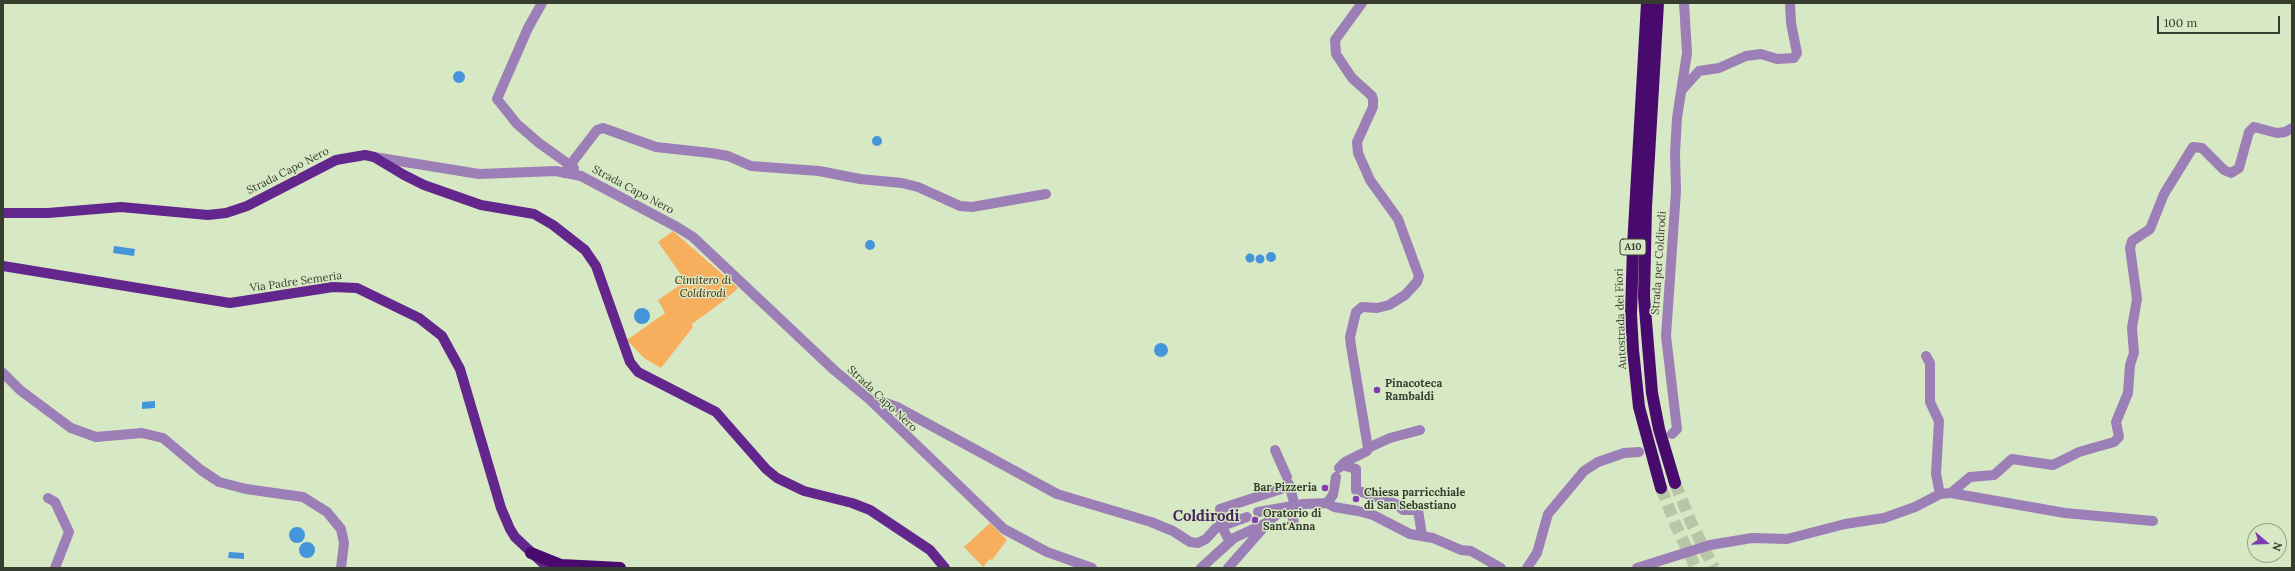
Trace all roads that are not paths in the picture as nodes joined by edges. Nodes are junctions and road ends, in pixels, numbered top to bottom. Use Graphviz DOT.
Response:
graph roads {
  1 [pos="542,3"];
  2 [pos="1362,3"];
  3 [pos="1647,3"];
  4 [pos="1658,3"];
  5 [pos="1684,3"];
  6 [pos="1790,3"];
  7 [pos="1681,91"];
  8 [pos="2292,128"];
  9 [pos="374,157"];
  10 [pos="567,169"];
  11 [pos="1046,194"];
  12 [pos="3,213"];
  13 [pos="3,266"];
  14 [pos="1926,356"];
  15 [pos="3,373"];
  16 [pos="872,402"];
  17 [pos="1420,430"];
  18 [pos="1672,434"];
  19 [pos="1368,448"];
  20 [pos="1275,450"];
  21 [pos="1639,452"];
  22 [pos="1339,470"];
  23 [pos="1288,482"];
  24 [pos="1675,483"];
  25 [pos="1661,488"];
  26 [pos="1940,494"];
  27 [pos="1951,494"];
  28 [pos="48,498"];
  29 [pos="1327,503"];
  30 [pos="1290,507"];
  31 [pos="1258,512"];
  32 [pos="1247,517"];
  33 [pos="2153,521"];
  34 [pos="1266,523"];
  35 [pos="1294,523"];
  36 [pos="1221,525"];
  37 [pos="1422,535"];
  38 [pos="1230,542"];
  39 [pos="531,553"];
  40 [pos="55,568"];
  41 [pos="341,568"];
  42 [pos="548,568"];
  43 [pos="599,568"];
  44 [pos="620,568"];
  45 [pos="945,568"];
  46 [pos="1092,568"];
  47 [pos="1201,568"];
  48 [pos="1228,568"];
  49 [pos="1501,568"];
  50 [pos="1527,568"];
  51 [pos="1637,568"];
  1 -- 10 [label="street"];
  2 -- 19 [label="street"];
  3 -- 25 [label="highway, Autostrada dei Fiori / A10"];
  4 -- 24 [label="highway, A10"];
  5 -- 7 [label="street, Strada per Coldirodi"];
  6 -- 7 [label="street"];
  7 -- 18 [label="street, Strada per Coldirodi"];
  8 -- 27 [label="street"];
  9 -- 10 [label="street, Strada Capo Nero"];
  9 -- 12 [label="main road, Strada Capo Nero"];
  9 -- 45 [label="main road"];
  10 -- 11 [label="street"];
  10 -- 16 [label="street, Strada Capo Nero"];
  13 -- 39 [label="main road, Via Padre Semeria"];
  14 -- 26 [label="street"];
  15 -- 41 [label="street"];
  16 -- 36 [label="street"];
  16 -- 46 [label="street, Strada Capo Nero"];
  17 -- 19 [label="street"];
  19 -- 22 [label="street"];
  20 -- 23 [label="street"];
  21 -- 50 [label="street"];
  22 -- 29 [label="street"];
  22 -- 37 [label="street"];
  23 -- 30 [label="street"];
  23 -- 36 [label="street"];
  26 -- 27 [label="street"];
  26 -- 51 [label="street"];
  27 -- 33 [label="street"];
  28 -- 40 [label="street"];
  29 -- 30 [label="street"];
  29 -- 37 [label="street"];
  30 -- 31 [label="street"];
  30 -- 34 [label="street"];
  30 -- 35 [label="street"];
  32 -- 36 [label="street"];
  34 -- 38 [label="street"];
  34 -- 48 [label="street"];
  36 -- 38 [label="street"];
  37 -- 49 [label="street"];
  38 -- 47 [label="street"];
  39 -- 42 [label="main road, Via Padre Semeria"];
  39 -- 43 [label="highway"];
  43 -- 44 [label="highway"];
}
